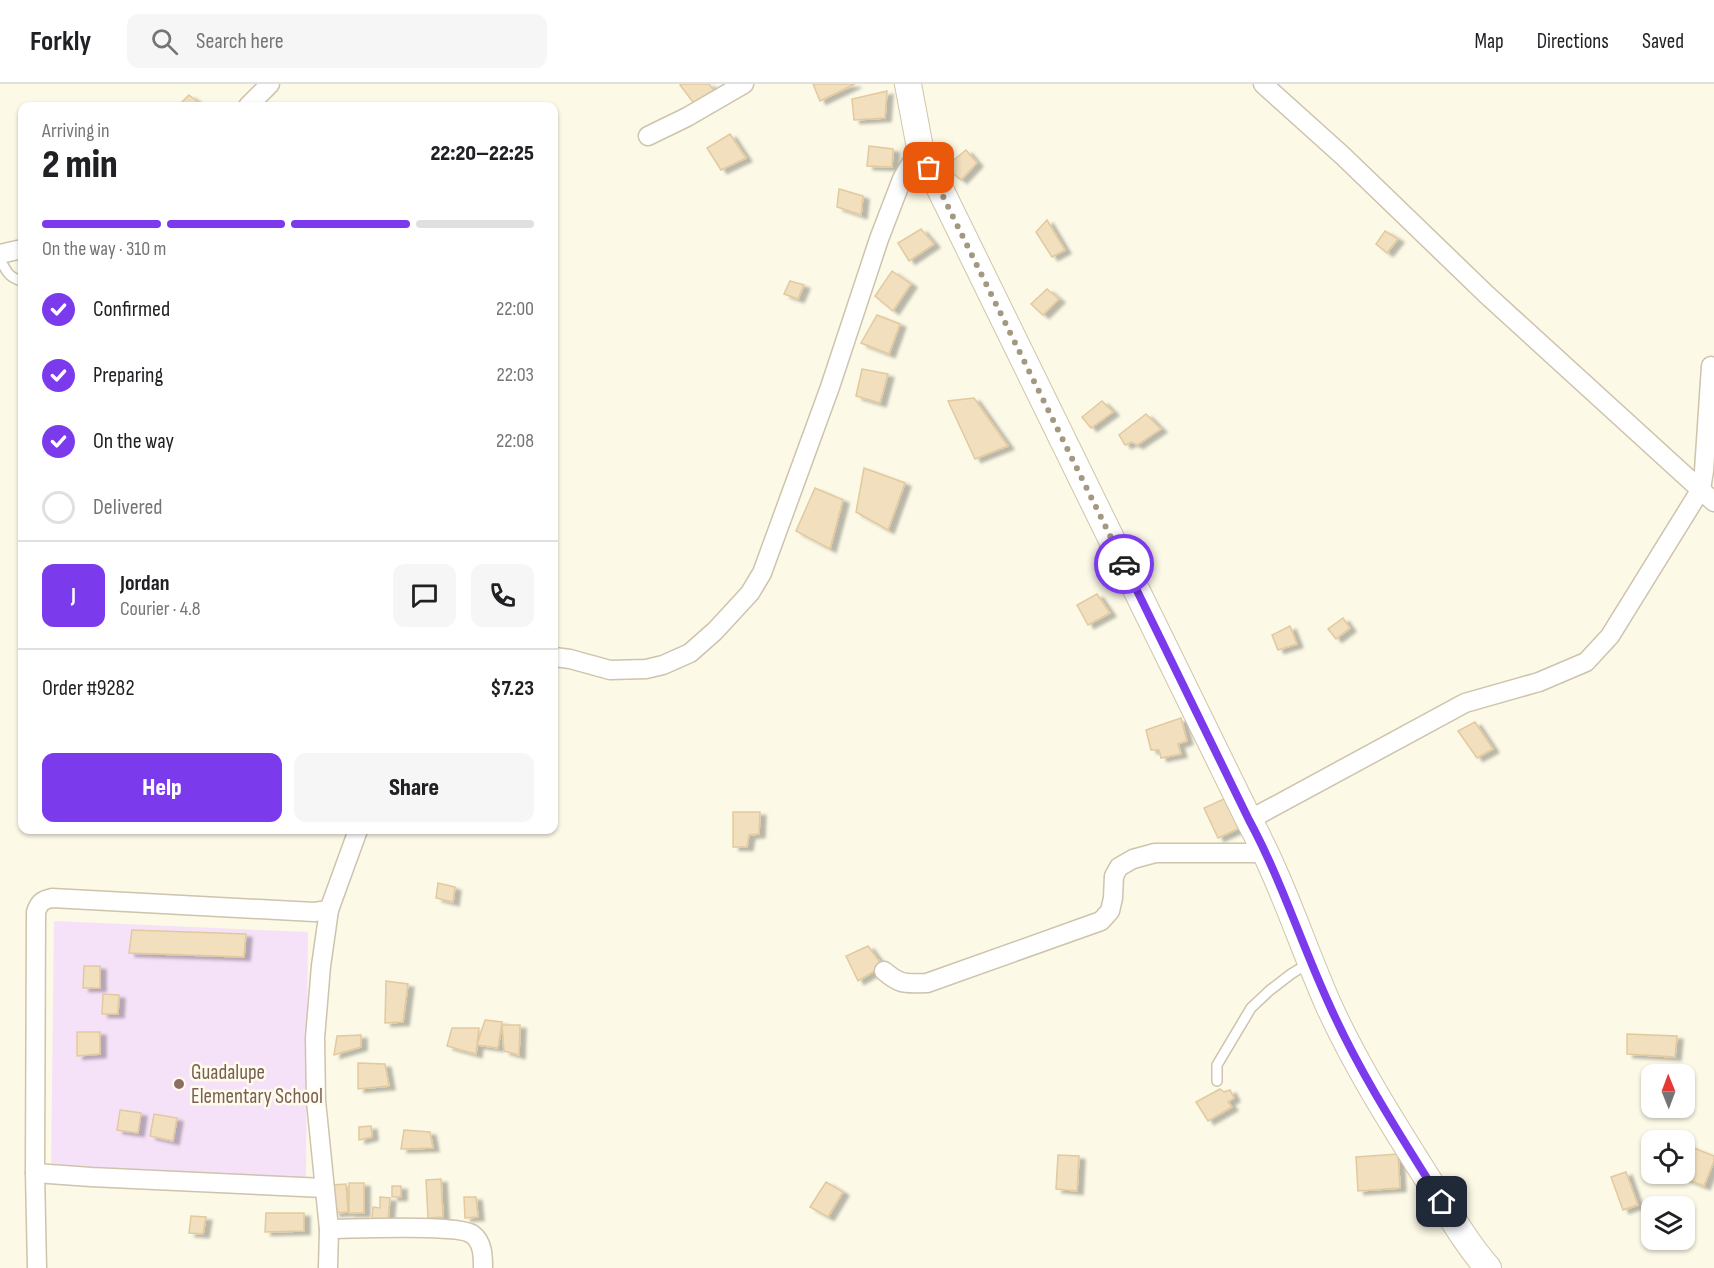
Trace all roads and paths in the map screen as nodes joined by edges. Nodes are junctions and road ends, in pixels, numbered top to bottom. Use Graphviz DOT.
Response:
graph roads {
  1 [pos="270,84"];
  2 [pos="744,84"];
  3 [pos="908,84"];
  4 [pos="1263,84"];
  5 [pos="252,102"];
  6 [pos="648,136"];
  7 [pos="920,148"];
  8 [pos="18,250"];
  9 [pos="0,254"];
  10 [pos="0,259"];
  11 [pos="18,280"];
  12 [pos="1712,366"];
  13 [pos="1701,489"];
  14 [pos="1714,502"];
  15 [pos="558,658"];
  16 [pos="1249,820"];
  17 [pos="357,834"];
  18 [pos="1267,853"];
  19 [pos="329,910"];
  20 [pos="1311,961"];
  21 [pos="884,971"];
  22 [pos="1217,1081"];
  23 [pos="35,1173"];
  24 [pos="324,1188"];
  25 [pos="329,1229"];
  26 [pos="37,1268"];
  27 [pos="328,1268"];
  28 [pos="483,1268"];
  29 [pos="1488,1268"];
  1 -- 5 [label="street"];
  2 -- 6 [label="street"];
  3 -- 7 [label="street"];
  4 -- 13 [label="street"];
  7 -- 15 [label="street"];
  7 -- 16 [label="street"];
  8 -- 9 [label="street"];
  10 -- 11 [label="lane"];
  12 -- 13 [label="street"];
  13 -- 14 [label="street"];
  13 -- 16 [label="street"];
  16 -- 18 [label="street"];
  17 -- 19 [label="street"];
  18 -- 20 [label="street"];
  18 -- 21 [label="street"];
  19 -- 23 [label="street"];
  19 -- 24 [label="street"];
  20 -- 22 [label="lane"];
  20 -- 29 [label="street"];
  23 -- 24 [label="street"];
  23 -- 26 [label="street"];
  24 -- 25 [label="street"];
  25 -- 27 [label="street"];
  25 -- 28 [label="street"];
}
